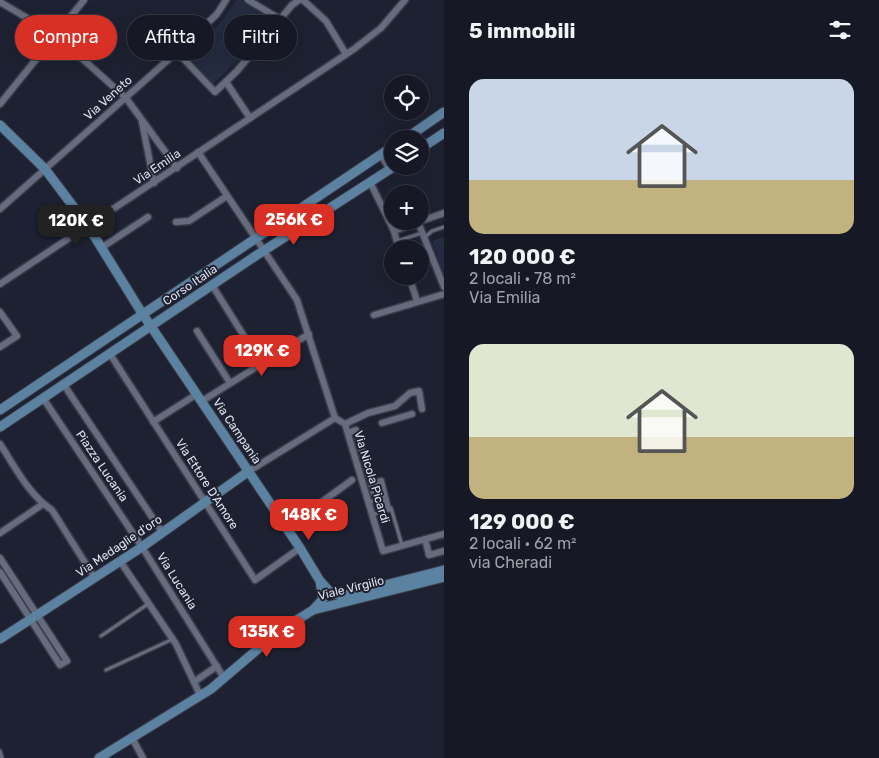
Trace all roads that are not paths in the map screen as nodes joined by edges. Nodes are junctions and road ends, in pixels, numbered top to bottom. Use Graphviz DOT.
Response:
graph roads {
  1 [pos="84,0"];
  2 [pos="226,0"];
  3 [pos="248,0"];
  4 [pos="301,0"];
  5 [pos="405,0"];
  6 [pos="0,2"];
  7 [pos="22,15"];
  8 [pos="72,15"];
  9 [pos="273,15"];
  10 [pos="284,15"];
  11 [pos="214,17"];
  12 [pos="346,54"];
  13 [pos="36,60"];
  14 [pos="84,60"];
  15 [pos="168,60"];
  16 [pos="185,60"];
  17 [pos="245,60"];
  18 [pos="226,82"];
  19 [pos="126,98"];
  20 [pos="0,104"];
  21 [pos="444,112"];
  22 [pos="141,118"];
  23 [pos="250,118"];
  24 [pos="0,125"];
  25 [pos="418,130"];
  26 [pos="444,133"];
  27 [pos="429,143"];
  28 [pos="198,152"];
  29 [pos="384,154"];
  30 [pos="381,156"];
  31 [pos="384,159"];
  32 [pos="177,168"];
  33 [pos="45,169"];
  34 [pos="384,173"];
  35 [pos="370,182"];
  36 [pos="154,183"];
  37 [pos="227,196"];
  38 [pos="0,209"];
  39 [pos="444,213"];
  40 [pos="148,216"];
  41 [pos="429,218"];
  42 [pos="176,222"];
  43 [pos="444,227"];
  44 [pos="422,230"];
  45 [pos="394,231"];
  46 [pos="89,233"];
  47 [pos="424,235"];
  48 [pos="256,238"];
  49 [pos="397,240"];
  50 [pos="402,240"];
  51 [pos="101,248"];
  52 [pos="264,250"];
  53 [pos="0,284"];
  54 [pos="212,285"];
  55 [pos="412,285"];
  56 [pos="444,287"];
  57 [pos="444,294"];
  58 [pos="417,301"];
  59 [pos="0,312"];
  60 [pos="374,315"];
  61 [pos="144,316"];
  62 [pos="151,326"];
  63 [pos="197,331"];
  64 [pos="309,334"];
  65 [pos="0,347"];
  66 [pos="110,354"];
  67 [pos="262,365"];
  68 [pos="230,383"];
  69 [pos="64,385"];
  70 [pos="200,397"];
  71 [pos="43,398"];
  72 [pos="391,407"];
  73 [pos="422,408"];
  74 [pos="0,410"];
  75 [pos="412,414"];
  76 [pos="335,418"];
  77 [pos="395,419"];
  78 [pos="153,422"];
  79 [pos="382,423"];
  80 [pos="345,424"];
  81 [pos="0,427"];
  82 [pos="348,433"];
  83 [pos="0,444"];
  84 [pos="249,471"];
  85 [pos="352,480"];
  86 [pos="371,484"];
  87 [pos="374,493"];
  88 [pos="205,502"];
  89 [pos="368,502"];
  90 [pos="43,504"];
  91 [pos="386,510"];
  92 [pos="372,515"];
  93 [pos="286,528"];
  94 [pos="162,532"];
  95 [pos="0,533"];
  96 [pos="444,534"];
  97 [pos="425,539"];
  98 [pos="402,545"];
  99 [pos="142,547"];
  100 [pos="300,548"];
  101 [pos="444,551"];
  102 [pos="0,558"];
  103 [pos="120,560"];
  104 [pos="444,570"];
  105 [pos="0,572"];
  106 [pos="94,577"];
  107 [pos="444,578"];
  108 [pos="320,581"];
  109 [pos="149,603"];
  110 [pos="313,610"];
  111 [pos="35,617"];
  112 [pos="101,636"];
  113 [pos="0,639"];
  114 [pos="173,639"];
  115 [pos="217,666"];
  116 [pos="106,670"];
  117 [pos="224,678"];
  118 [pos="194,682"];
  119 [pos="200,695"];
  120 [pos="132,738"];
  121 [pos="0,751"];
  122 [pos="2,758"];
  123 [pos="99,758"];
  124 [pos="143,758"];
  1 -- 8 [label="street"];
  2 -- 11 [label="street, Via Veneto"];
  3 -- 9 [label="street"];
  4 -- 10 [label="street"];
  4 -- 12 [label="street"];
  5 -- 12 [label="street, Via Emilia"];
  6 -- 7 [label="street"];
  12 -- 23 [label="street, Via Emilia"];
  13 -- 20 [label="street"];
  14 -- 19 [label="street"];
  15 -- 19 [label="street, Via Veneto"];
  16 -- 18 [label="street"];
  17 -- 18 [label="street"];
  18 -- 23 [label="street"];
  19 -- 22 [label="street"];
  19 -- 33 [label="street, Via Veneto"];
  21 -- 25 [label="street"];
  22 -- 32 [label="street"];
  22 -- 36 [label="street"];
  23 -- 28 [label="street, Via Emilia"];
  24 -- 33 [label="street, Via Campania"];
  26 -- 27 [label="street"];
  28 -- 32 [label="street, Via Emilia"];
  28 -- 37 [label="street"];
  29 -- 30 [label="street, Corso Italia"];
  30 -- 31 [label="street"];
  30 -- 48 [label="street, Corso Italia"];
  32 -- 36 [label="street, Via Emilia"];
  33 -- 38 [label="street, Via Veneto"];
  33 -- 46 [label="street, Via Campania"];
  34 -- 35 [label="street, Corso Italia"];
  35 -- 45 [label="street"];
  35 -- 52 [label="street, Corso Italia"];
  36 -- 46 [label="street, Via Emilia"];
  37 -- 42 [label="street"];
  37 -- 48 [label="street"];
  39 -- 41 [label="street"];
  40 -- 51 [label="street"];
  43 -- 47 [label="lane"];
  44 -- 47 [label="street"];
  45 -- 49 [label="street"];
  46 -- 51 [label="street, Via Campania"];
  46 -- 53 [label="street, Via Emilia"];
  47 -- 50 [label="lane"];
  47 -- 56 [label="street"];
  48 -- 52 [label="street"];
  48 -- 61 [label="street, Corso Italia"];
  51 -- 61 [label="street, Via Campania"];
  52 -- 54 [label="street, Corso Italia"];
  52 -- 64 [label="street"];
  54 -- 62 [label="street, Corso Italia"];
  54 -- 67 [label="street"];
  55 -- 58 [label="street"];
  57 -- 58 [label="street"];
  58 -- 60 [label="street"];
  59 -- 65 [label="street"];
  61 -- 62 [label="street, Via Campania"];
  61 -- 74 [label="street, Corso Italia"];
  62 -- 66 [label="street, Corso Italia"];
  62 -- 70 [label="street, Via Campania"];
  63 -- 68 [label="street"];
  64 -- 67 [label="street"];
  64 -- 76 [label="street"];
  66 -- 69 [label="street, Corso Italia"];
  66 -- 78 [label="street, Via Ettore D'Amore"];
  67 -- 68 [label="street"];
  68 -- 70 [label="street"];
  69 -- 71 [label="street, Corso Italia"];
  69 -- 94 [label="street, Piazza Lucania"];
  70 -- 78 [label="street"];
  70 -- 84 [label="street, Via Campania"];
  71 -- 81 [label="street, Corso Italia"];
  71 -- 99 [label="street, Piazza Lucania"];
  72 -- 73 [label="street"];
  72 -- 77 [label="street"];
  72 -- 80 [label="street"];
  75 -- 77 [label="street"];
  76 -- 80 [label="street, Via Nicola Picardi"];
  76 -- 84 [label="street"];
  77 -- 79 [label="street"];
  78 -- 88 [label="street, Via Ettore D'Amore"];
  80 -- 82 [label="street, Via Nicola Picardi"];
  82 -- 86 [label="street"];
  82 -- 89 [label="street, Via Nicola Picardi"];
  83 -- 90 [label="street"];
  84 -- 88 [label="street, Via Medaglie d'oro"];
  84 -- 93 [label="street, Via Campania"];
  85 -- 93 [label="street"];
  86 -- 87 [label="street"];
  86 -- 91 [label="street"];
  88 -- 94 [label="street, Via Medaglie d'oro"];
  88 -- 100 [label="street, Via Ettore D'Amore"];
  89 -- 91 [label="lane"];
  89 -- 92 [label="street, Via Nicola Picardi"];
  90 -- 95 [label="street"];
  90 -- 106 [label="street"];
  91 -- 92 [label="lane"];
  91 -- 98 [label="lane"];
  92 -- 98 [label="street, Via Nicola Picardi"];
  93 -- 100 [label="street, Via Campania"];
  94 -- 99 [label="street, Via Medaglie d'oro"];
  96 -- 97 [label="street"];
  97 -- 98 [label="street"];
  97 -- 101 [label="street"];
  99 -- 103 [label="street, Via Medaglie d'oro"];
  99 -- 115 [label="street, Via Lucania"];
  100 -- 108 [label="street, Via Campania"];
  102 -- 111 [label="street"];
  103 -- 106 [label="street, Via Medaglie d'oro"];
  103 -- 109 [label="street"];
  104 -- 108 [label="street, Viale Virgilio"];
  105 -- 111 [label="street"];
  106 -- 111 [label="street, Via Medaglie d'oro"];
  107 -- 110 [label="street, Viale Virgilio"];
  108 -- 110 [label="street"];
  109 -- 112 [label="lane"];
  109 -- 114 [label="street"];
  110 -- 117 [label="street, Viale Virgilio"];
  111 -- 111 [label="street"];
  111 -- 113 [label="street, Via Medaglie d'oro"];
  114 -- 116 [label="lane"];
  114 -- 118 [label="street"];
  115 -- 117 [label="street, Via Lucania"];
  115 -- 118 [label="street"];
  117 -- 119 [label="street, Viale Virgilio"];
  118 -- 119 [label="street"];
  119 -- 120 [label="street, Viale Virgilio"];
  120 -- 123 [label="street, Viale Virgilio"];
  120 -- 124 [label="street"];
  121 -- 122 [label="lane"];
}
